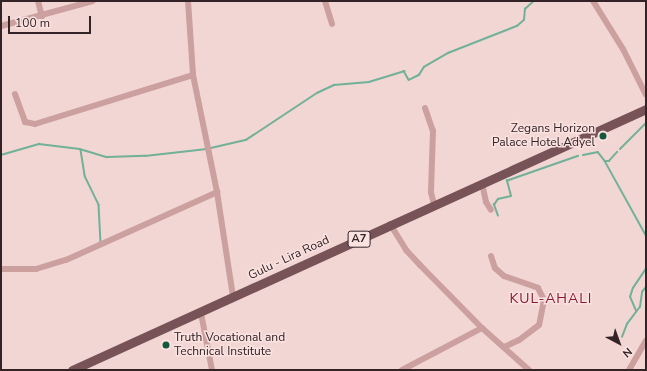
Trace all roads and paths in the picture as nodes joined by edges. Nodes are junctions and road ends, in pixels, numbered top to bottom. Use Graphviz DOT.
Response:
graph roads {
  1 [pos="38,1"];
  2 [pos="93,1"];
  3 [pos="188,1"];
  4 [pos="325,1"];
  5 [pos="593,1"];
  6 [pos="42,17"];
  7 [pos="332,24"];
  8 [pos="1,26"];
  9 [pos="192,75"];
  10 [pos="15,94"];
  11 [pos="646,95"];
  12 [pos="425,108"];
  13 [pos="646,109"];
  14 [pos="482,183"];
  15 [pos="216,192"];
  16 [pos="434,205"];
  17 [pos="489,208"];
  18 [pos="390,224"];
  19 [pos="490,256"];
  20 [pos="1,269"];
  21 [pos="233,297"];
  22 [pos="201,313"];
  23 [pos="482,328"];
  24 [pos="646,340"];
  25 [pos="504,347"];
  26 [pos="411,368"];
  27 [pos="72,370"];
  28 [pos="212,370"];
  29 [pos="402,370"];
  30 [pos="530,370"];
  31 [pos="629,370"];
  1 -- 6 [label="street"];
  2 -- 6 [label="street"];
  3 -- 9 [label="street"];
  4 -- 7 [label="street"];
  5 -- 11 [label="street"];
  6 -- 8 [label="street"];
  9 -- 10 [label="street"];
  9 -- 15 [label="street"];
  12 -- 16 [label="street"];
  13 -- 14 [label="main road, Gulu - Lira Road / A7"];
  14 -- 16 [label="main road, Gulu - Lira Road / A7"];
  14 -- 17 [label="street"];
  15 -- 20 [label="street"];
  15 -- 21 [label="street"];
  16 -- 18 [label="main road, Gulu - Lira Road / A7"];
  18 -- 21 [label="main road, Gulu - Lira Road / A7"];
  18 -- 23 [label="street"];
  19 -- 25 [label="street"];
  21 -- 22 [label="main road, Gulu - Lira Road / A7"];
  22 -- 27 [label="main road, Gulu - Lira Road / A7"];
  22 -- 28 [label="street"];
  23 -- 25 [label="street"];
  23 -- 26 [label="street"];
  24 -- 31 [label="street"];
  25 -- 30 [label="street"];
  26 -- 29 [label="street"];
}
